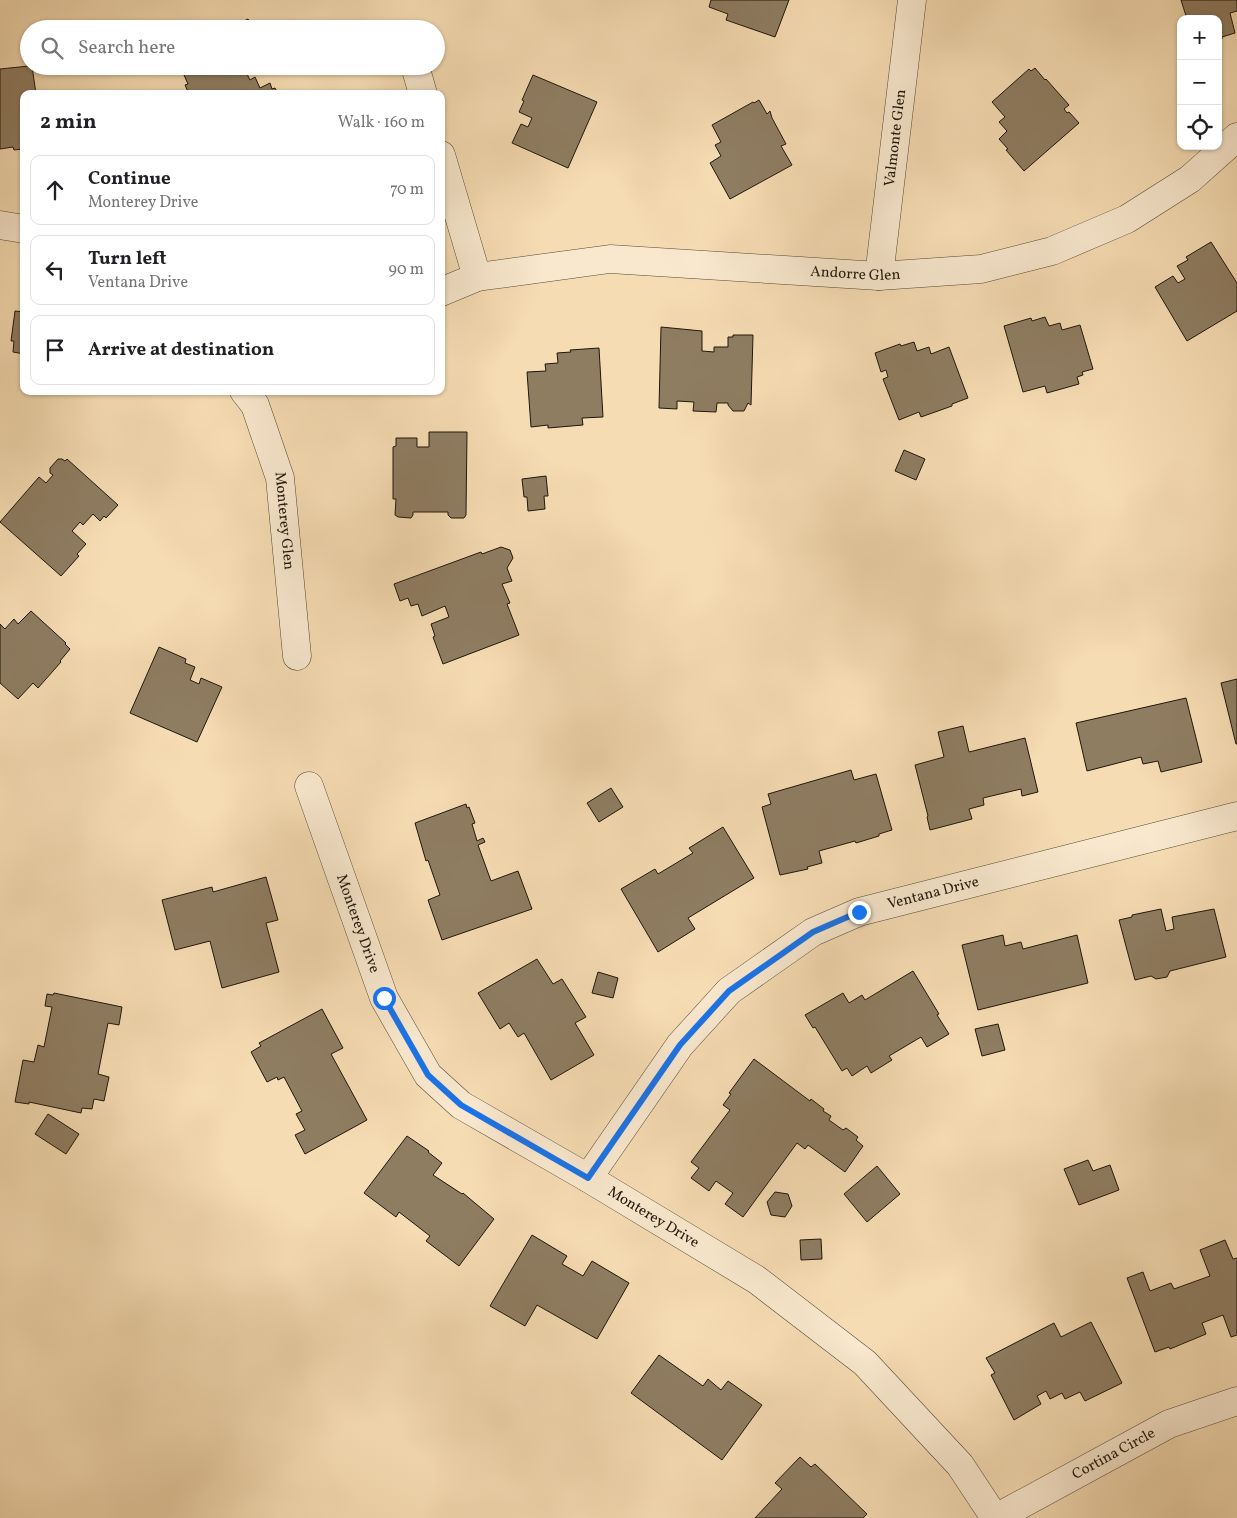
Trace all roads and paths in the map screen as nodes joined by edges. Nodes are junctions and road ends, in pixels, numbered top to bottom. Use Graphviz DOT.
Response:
graph roads {
  1 [pos="912,0"];
  2 [pos="418,75"];
  3 [pos="422,90"];
  4 [pos="1237,138"];
  5 [pos="445,168"];
  6 [pos="0,225"];
  7 [pos="20,228"];
  8 [pos="880,276"];
  9 [pos="478,277"];
  10 [pos="445,290"];
  11 [pos="247,395"];
  12 [pos="297,656"];
  13 [pos="309,786"];
  14 [pos="1237,816"];
  15 [pos="588,1178"];
  16 [pos="1237,1401"];
  17 [pos="996,1518"];
  1 -- 8 [label="street, Valmonte Glen"];
  2 -- 3 [label="street"];
  4 -- 8 [label="street, Andorre Glen"];
  5 -- 9 [label="street"];
  6 -- 7 [label="street"];
  8 -- 9 [label="street, Andorre Glen"];
  9 -- 10 [label="street, Andorre Glen"];
  11 -- 12 [label="street, Monterey Glen"];
  13 -- 15 [label="street, Monterey Drive"];
  14 -- 15 [label="street, Ventana Drive"];
  15 -- 17 [label="street, Monterey Drive"];
  16 -- 17 [label="street, Cortina Circle"];
}
